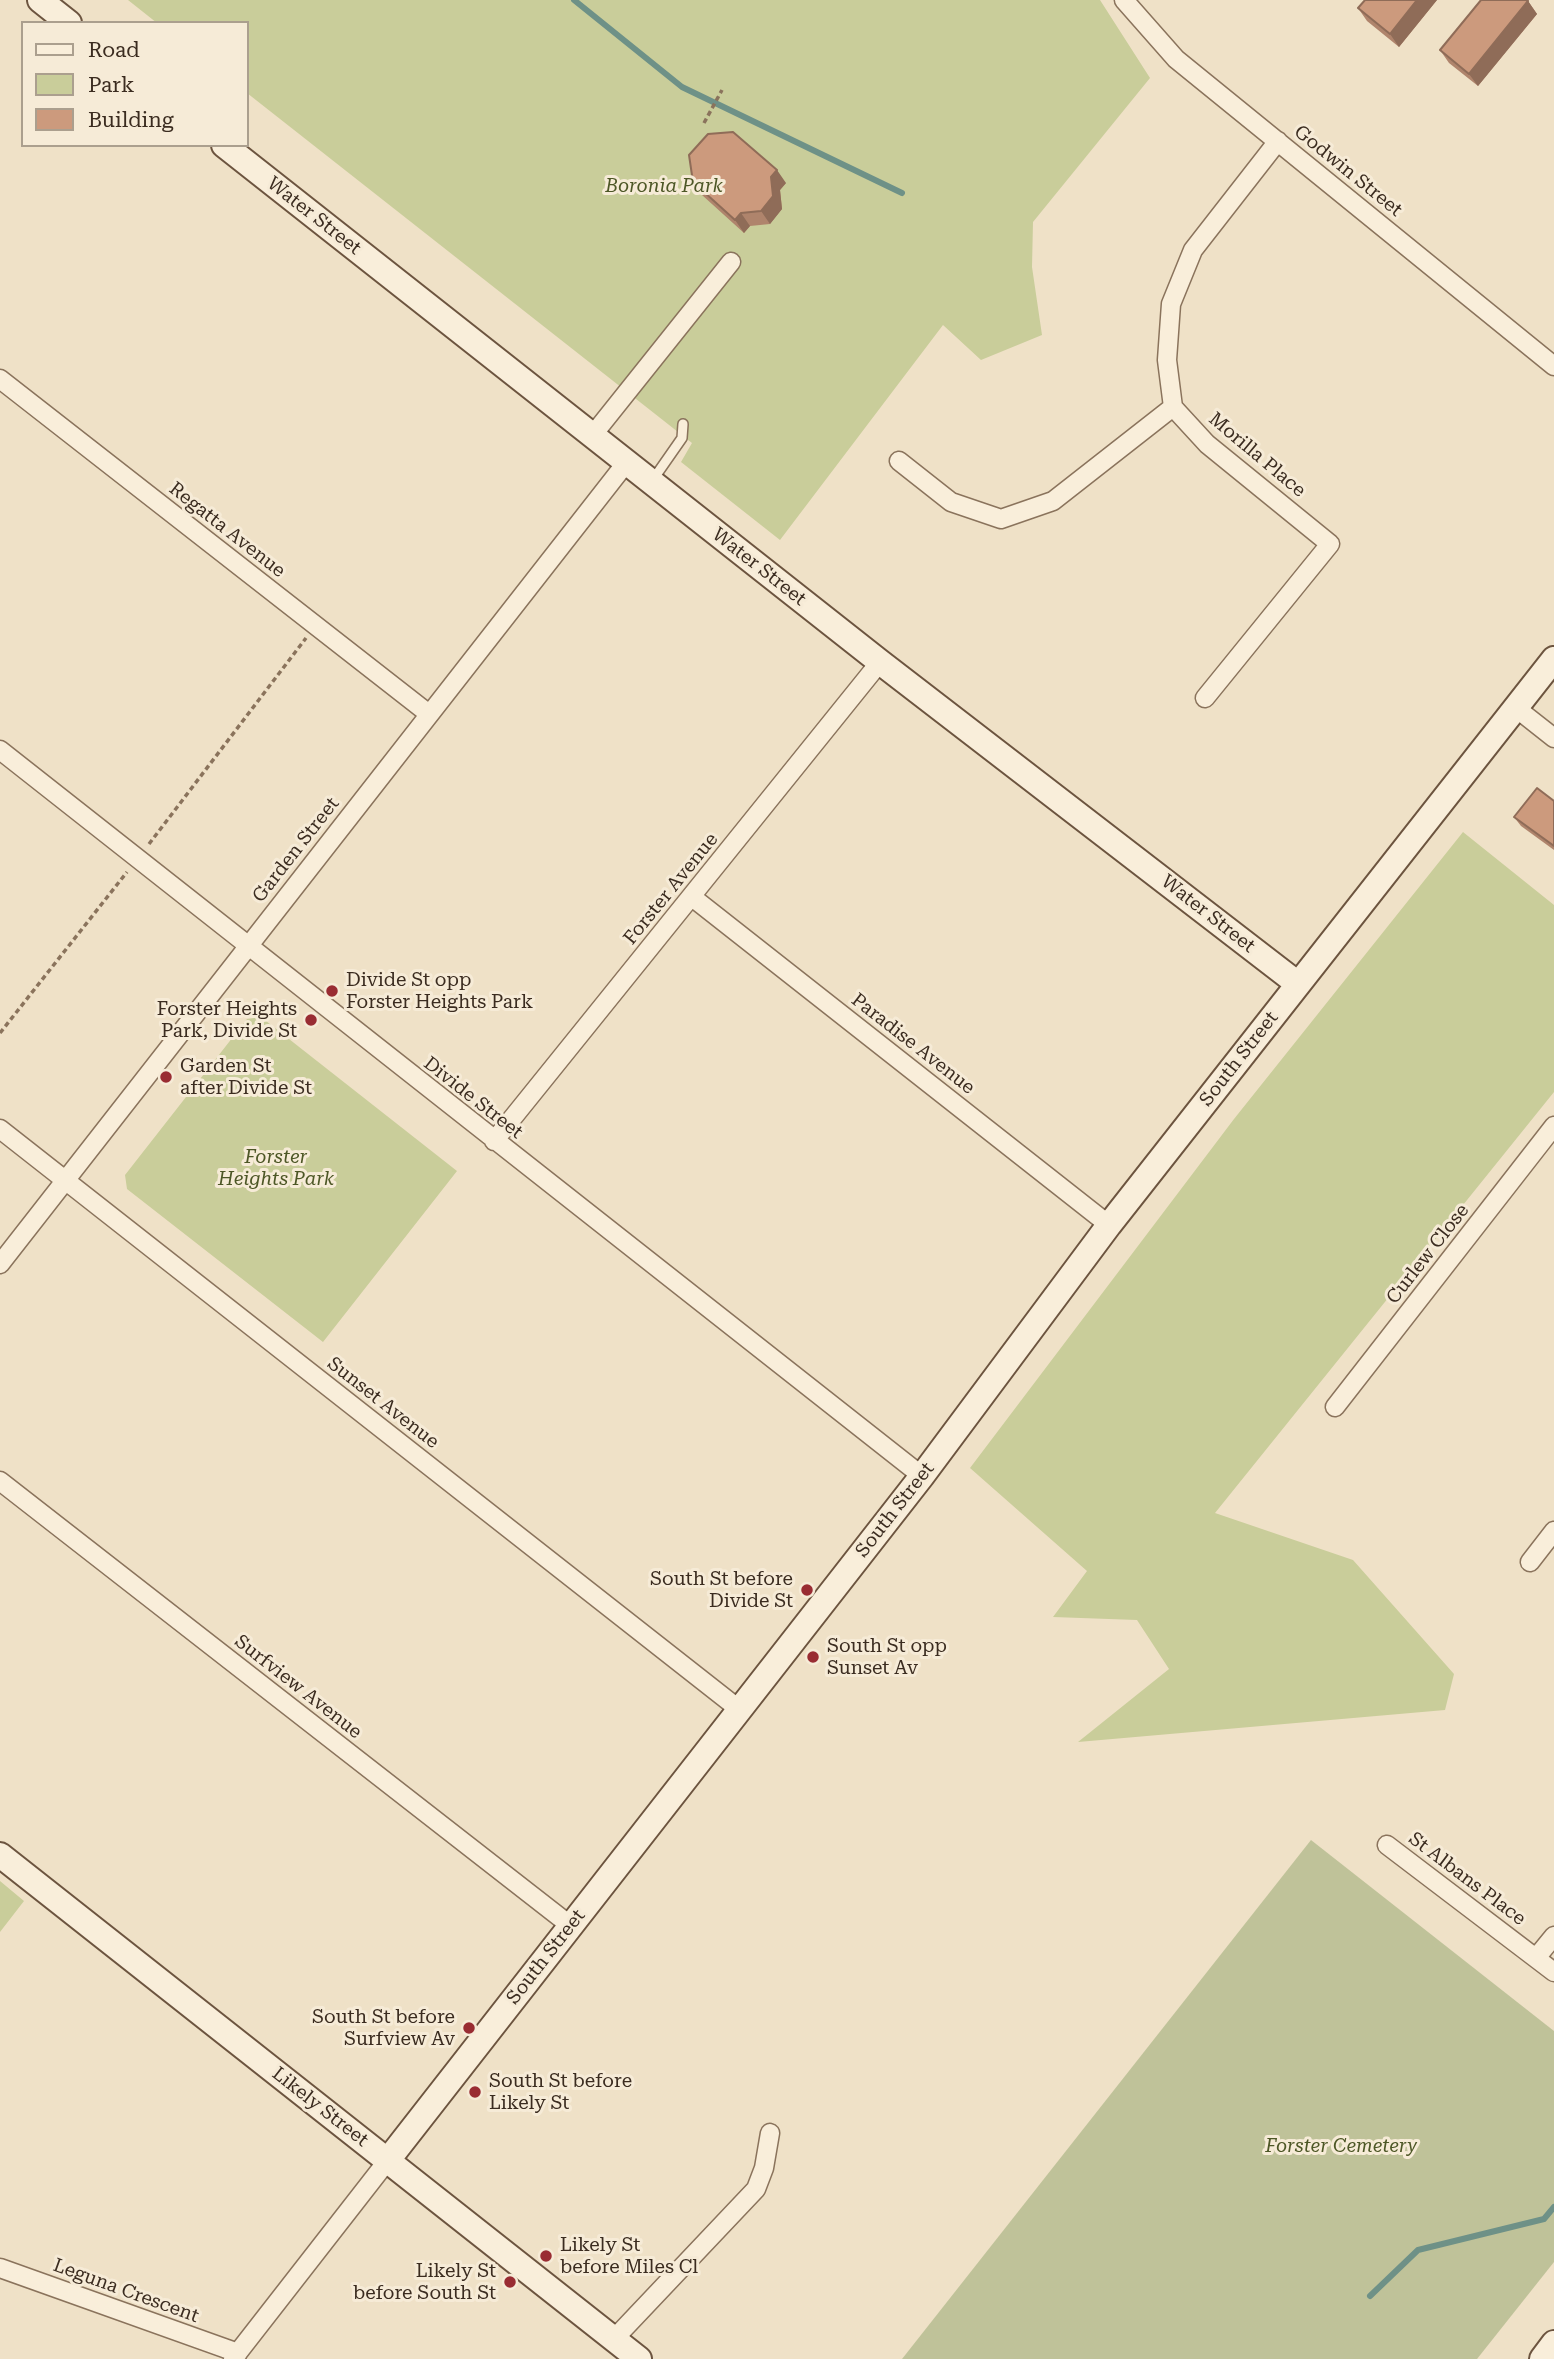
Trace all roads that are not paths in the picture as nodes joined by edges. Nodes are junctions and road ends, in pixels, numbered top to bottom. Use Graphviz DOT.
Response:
graph roads {
  1 [pos="40,0"];
  2 [pos="1124,0"];
  3 [pos="66,21"];
  4 [pos="1278,141"];
  5 [pos="227,147"];
  6 [pos="731,262"];
  7 [pos="1554,366"];
  8 [pos="0,379"];
  9 [pos="1173,407"];
  10 [pos="683,424"];
  11 [pos="592,436"];
  12 [pos="900,461"];
  13 [pos="626,463"];
  14 [pos="651,482"];
  15 [pos="1554,659"];
  16 [pos="880,662"];
  17 [pos="1205,698"];
  18 [pos="1516,708"];
  19 [pos="429,714"];
  20 [pos="1554,738"];
  21 [pos="0,750"];
  22 [pos="692,897"];
  23 [pos="247,947"];
  24 [pos="1298,984"];
  25 [pos="1554,1126"];
  26 [pos="0,1129"];
  27 [pos="495,1141"];
  28 [pos="65,1180"];
  29 [pos="1109,1225"];
  30 [pos="0,1264"];
  31 [pos="1335,1407"];
  32 [pos="922,1476"];
  33 [pos="0,1481"];
  34 [pos="1554,1531"];
  35 [pos="1530,1562"];
  36 [pos="740,1710"];
  37 [pos="1387,1845"];
  38 [pos="0,1855"];
  39 [pos="571,1926"];
  40 [pos="1554,1936"];
  41 [pos="1536,1958"];
  42 [pos="1554,1972"];
  43 [pos="770,2133"];
  44 [pos="388,2160"];
  45 [pos="0,2268"];
  46 [pos="614,2339"];
  47 [pos="1554,2343"];
  48 [pos="235,2356"];
  49 [pos="639,2359"];
  50 [pos="1542,2359"];
  1 -- 3 [label="street"];
  2 -- 4 [label="street, Godwin Street"];
  4 -- 7 [label="street, Godwin Street"];
  4 -- 9 [label="street"];
  5 -- 11 [label="street, Water Street"];
  6 -- 11 [label="street"];
  8 -- 19 [label="street, Regatta Avenue"];
  9 -- 12 [label="street"];
  9 -- 17 [label="street, Morilla Place"];
  10 -- 14 [label="lane"];
  11 -- 13 [label="street, Water Street"];
  13 -- 14 [label="street, Water Street"];
  13 -- 19 [label="street, Garden Street"];
  14 -- 16 [label="street, Water Street"];
  15 -- 18 [label="street, South Street"];
  16 -- 22 [label="street, Forster Avenue"];
  16 -- 24 [label="street, Water Street"];
  18 -- 20 [label="street"];
  18 -- 24 [label="street, South Street"];
  19 -- 23 [label="street, Garden Street"];
  21 -- 23 [label="street, Divide Street"];
  22 -- 27 [label="street, Forster Avenue"];
  22 -- 29 [label="street, Paradise Avenue"];
  23 -- 27 [label="street, Divide Street"];
  23 -- 28 [label="street, Garden Street"];
  24 -- 29 [label="street, South Street"];
  25 -- 31 [label="street, Curlew Close"];
  26 -- 28 [label="street, Sunset Avenue"];
  27 -- 32 [label="street, Divide Street"];
  28 -- 30 [label="street, Garden Street"];
  28 -- 36 [label="street, Sunset Avenue"];
  29 -- 32 [label="street, South Street"];
  32 -- 36 [label="street, South Street"];
  33 -- 39 [label="street, Surfview Avenue"];
  34 -- 35 [label="street"];
  36 -- 39 [label="street, South Street"];
  37 -- 41 [label="street, St Albans Place"];
  38 -- 44 [label="street, Likely Street"];
  39 -- 44 [label="street, South Street"];
  40 -- 41 [label="street"];
  41 -- 42 [label="street, St Albans Place"];
  43 -- 46 [label="street"];
  44 -- 46 [label="street, Likely Street"];
  44 -- 48 [label="street, South Street"];
  45 -- 48 [label="street, Leguna Crescent"];
  46 -- 49 [label="street, Likely Street"];
  47 -- 50 [label="street"];
}
